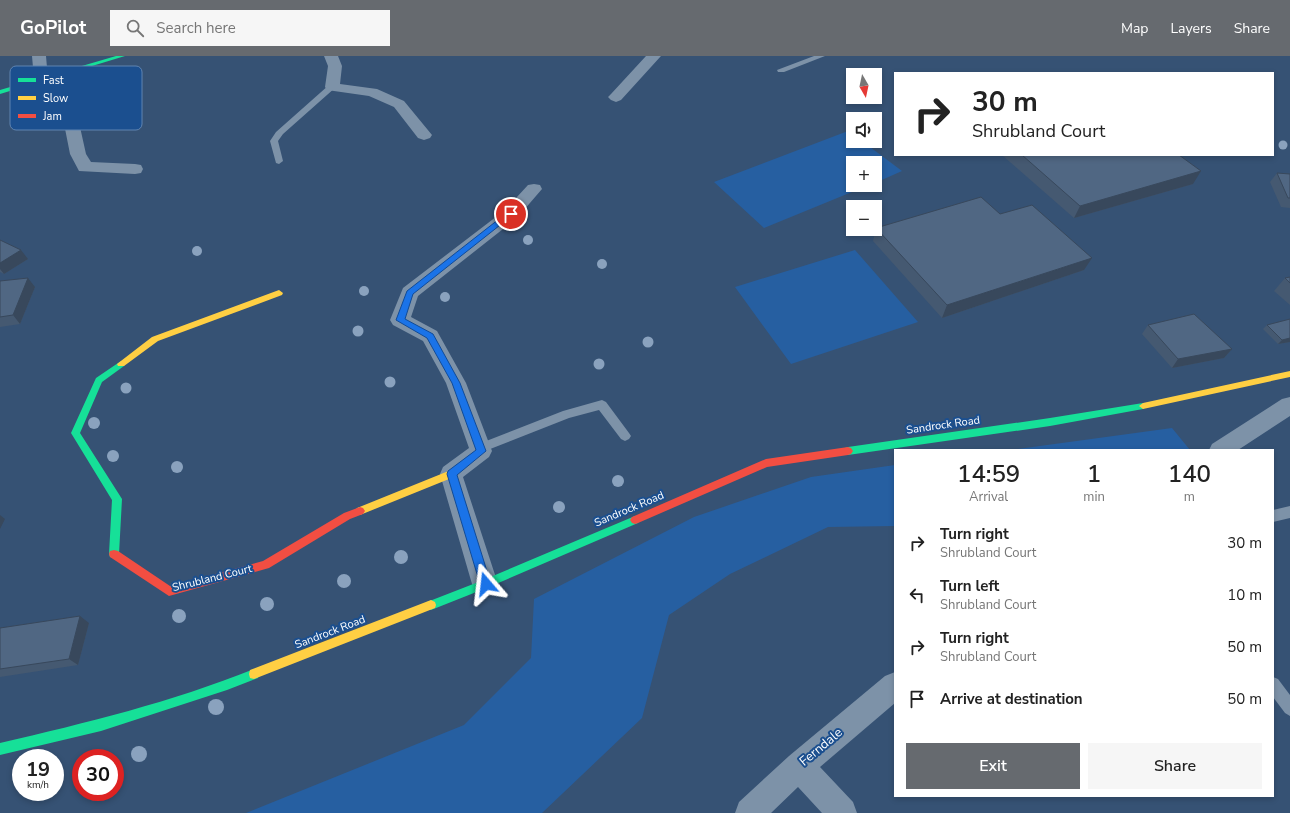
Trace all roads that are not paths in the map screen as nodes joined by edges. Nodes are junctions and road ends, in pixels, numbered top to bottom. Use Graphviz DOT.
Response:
graph roads {
  1 [pos="39,56"];
  2 [pos="122,56"];
  3 [pos="331,56"];
  4 [pos="654,56"];
  5 [pos="821,56"];
  6 [pos="40,66"];
  7 [pos="86,66"];
  8 [pos="781,70"];
  9 [pos="332,87"];
  10 [pos="10,89"];
  11 [pos="0,92"];
  12 [pos="616,97"];
  13 [pos="73,130"];
  14 [pos="424,135"];
  15 [pos="279,161"];
  16 [pos="135,169"];
  17 [pos="534,189"];
  18 [pos="278,293"];
  19 [pos="1290,374"];
  20 [pos="1290,405"];
  21 [pos="625,436"];
  22 [pos="480,448"];
  23 [pos="1222,449"];
  24 [pos="451,474"];
  25 [pos="1290,512"];
  26 [pos="1274,516"];
  27 [pos="486,584"];
  28 [pos="1274,685"];
  29 [pos="894,686"];
  30 [pos="1290,708"];
  31 [pos="0,749"];
  32 [pos="799,766"];
  33 [pos="750,813"];
  34 [pos="842,813"];
  1 -- 6 [label="street"];
  2 -- 7 [label="street"];
  3 -- 9 [label="street"];
  4 -- 12 [label="street"];
  5 -- 8 [label="lane"];
  9 -- 14 [label="street"];
  9 -- 15 [label="lane"];
  10 -- 11 [label="street"];
  13 -- 16 [label="street"];
  17 -- 22 [label="street"];
  18 -- 24 [label="street, Shrubland Court"];
  19 -- 27 [label="street, Sandrock Road"];
  20 -- 23 [label="street"];
  21 -- 22 [label="lane"];
  22 -- 24 [label="street, Shrubland Court"];
  24 -- 27 [label="street"];
  25 -- 26 [label="lane"];
  27 -- 31 [label="street, Sandrock Road"];
  28 -- 30 [label="lane"];
  29 -- 32 [label="street, Ferndale"];
  32 -- 33 [label="street, Ferndale"];
  32 -- 34 [label="street"];
}
